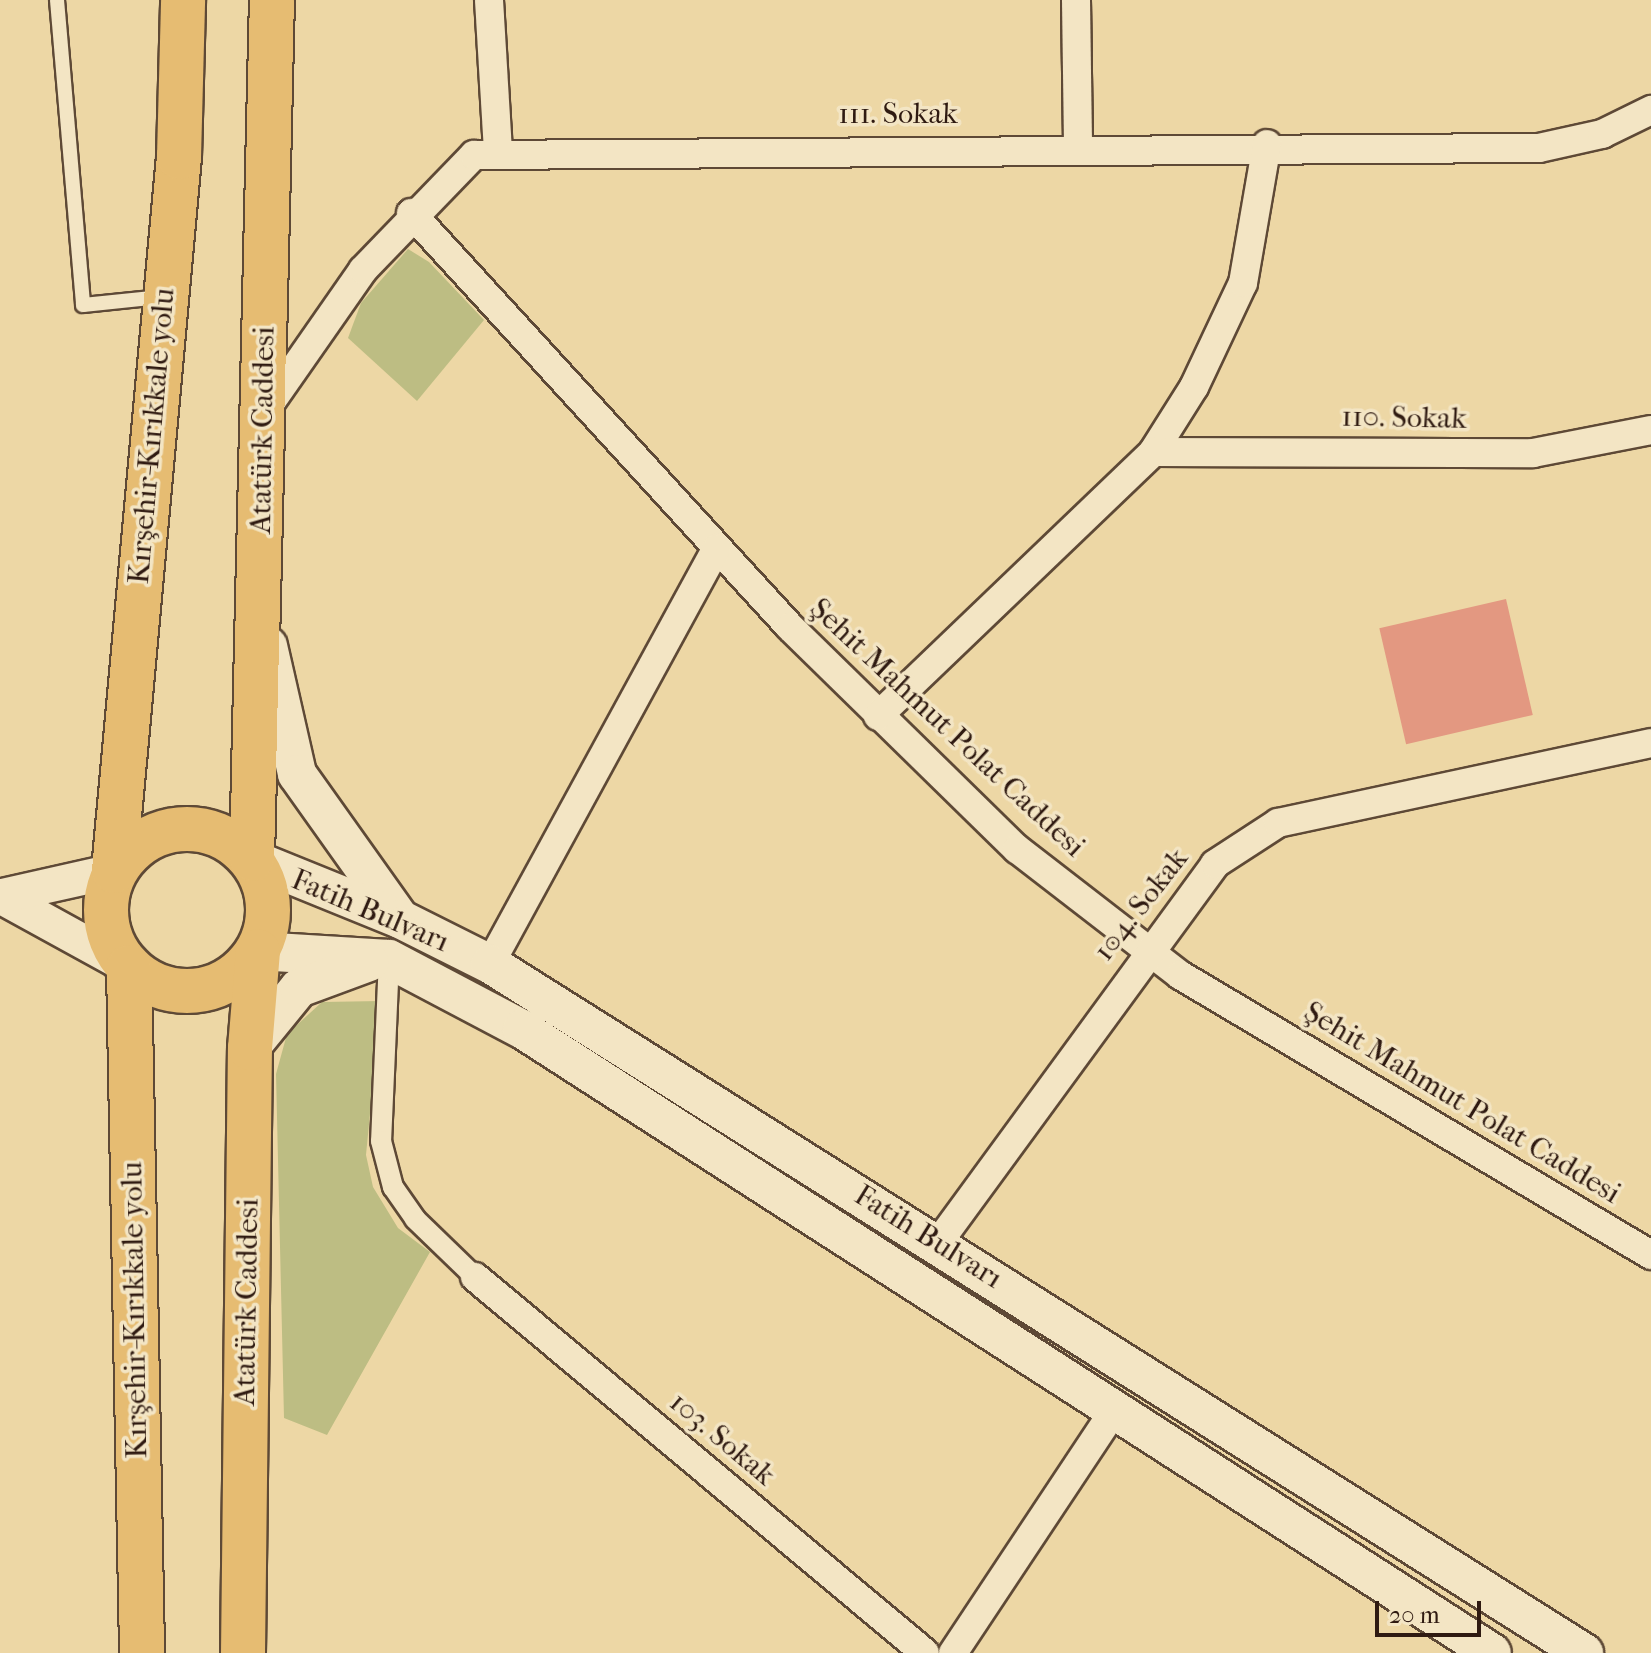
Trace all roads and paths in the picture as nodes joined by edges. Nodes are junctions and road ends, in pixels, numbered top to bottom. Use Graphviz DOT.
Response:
graph roads {
  1 [pos="57,0"];
  2 [pos="183,0"];
  3 [pos="272,0"];
  4 [pos="489,0"];
  5 [pos="1076,0"];
  6 [pos="1651,110"];
  7 [pos="1267,144"];
  8 [pos="1078,147"];
  9 [pos="498,150"];
  10 [pos="411,213"];
  11 [pos="164,297"];
  12 [pos="263,413"];
  13 [pos="1651,430"];
  14 [pos="1153,452"];
  15 [pos="716,549"];
  16 [pos="259,607"];
  17 [pos="878,716"];
  18 [pos="1651,743"];
  19 [pos="252,859"];
  20 [pos="114,871"];
  21 [pos="1,896"];
  22 [pos="400,919"];
  23 [pos="258,951"];
  24 [pos="1146,951"];
  25 [pos="389,959"];
  26 [pos="490,964"];
  27 [pos="129,967"];
  28 [pos="250,1048"];
  29 [pos="938,1243"];
  30 [pos="1651,1255"];
  31 [pos="475,1277"];
  32 [pos="1115,1409"];
  33 [pos="142,1653"];
  34 [pos="243,1653"];
  35 [pos="925,1653"];
  36 [pos="953,1653"];
  37 [pos="1492,1653"];
  38 [pos="1584,1653"];
  1 -- 11 [label="lane"];
  2 -- 11 [label="highway, Kırşehir-Kırıkkale yolu"];
  3 -- 12 [label="highway, Atatürk Caddesi"];
  4 -- 9 [label="street"];
  5 -- 8 [label="street"];
  6 -- 7 [label="street, 111. Sokak"];
  7 -- 8 [label="street, 111. Sokak"];
  7 -- 14 [label="street"];
  8 -- 9 [label="street, 111. Sokak"];
  9 -- 10 [label="street, 111. Sokak"];
  10 -- 12 [label="street, 111. Sokak"];
  10 -- 15 [label="street, Şehit Mahmut Polat Caddesi"];
  11 -- 20 [label="highway, Kırşehir-Kırıkkale yolu"];
  12 -- 16 [label="highway, Atatürk Caddesi"];
  13 -- 14 [label="street, 110. Sokak"];
  14 -- 17 [label="street"];
  15 -- 17 [label="street, Şehit Mahmut Polat Caddesi"];
  15 -- 26 [label="street"];
  16 -- 19 [label="highway, Atatürk Caddesi"];
  16 -- 22 [label="main road"];
  17 -- 24 [label="street, Şehit Mahmut Polat Caddesi"];
  18 -- 24 [label="street, 104. Sokak"];
  19 -- 20 [label="highway"];
  19 -- 22 [label="main road, Fatih Bulvarı"];
  19 -- 23 [label="highway"];
  20 -- 21 [label="street"];
  20 -- 27 [label="highway"];
  21 -- 27 [label="street"];
  22 -- 26 [label="main road, Fatih Bulvarı"];
  23 -- 25 [label="main road, Fatih Bulvarı"];
  23 -- 27 [label="highway"];
  23 -- 28 [label="highway, Atatürk Caddesi"];
  24 -- 29 [label="street, 104. Sokak"];
  24 -- 30 [label="street, Şehit Mahmut Polat Caddesi"];
  25 -- 28 [label="main road"];
  25 -- 31 [label="street"];
  25 -- 32 [label="main road, Fatih Bulvarı"];
  26 -- 29 [label="main road, Fatih Bulvarı"];
  27 -- 33 [label="highway, Kırşehir-Kırıkkale yolu"];
  28 -- 34 [label="highway, Atatürk Caddesi"];
  29 -- 38 [label="main road, Fatih Bulvarı"];
  31 -- 35 [label="street, 103. Sokak"];
  32 -- 36 [label="street"];
  32 -- 37 [label="main road, Fatih Bulvarı"];
}
